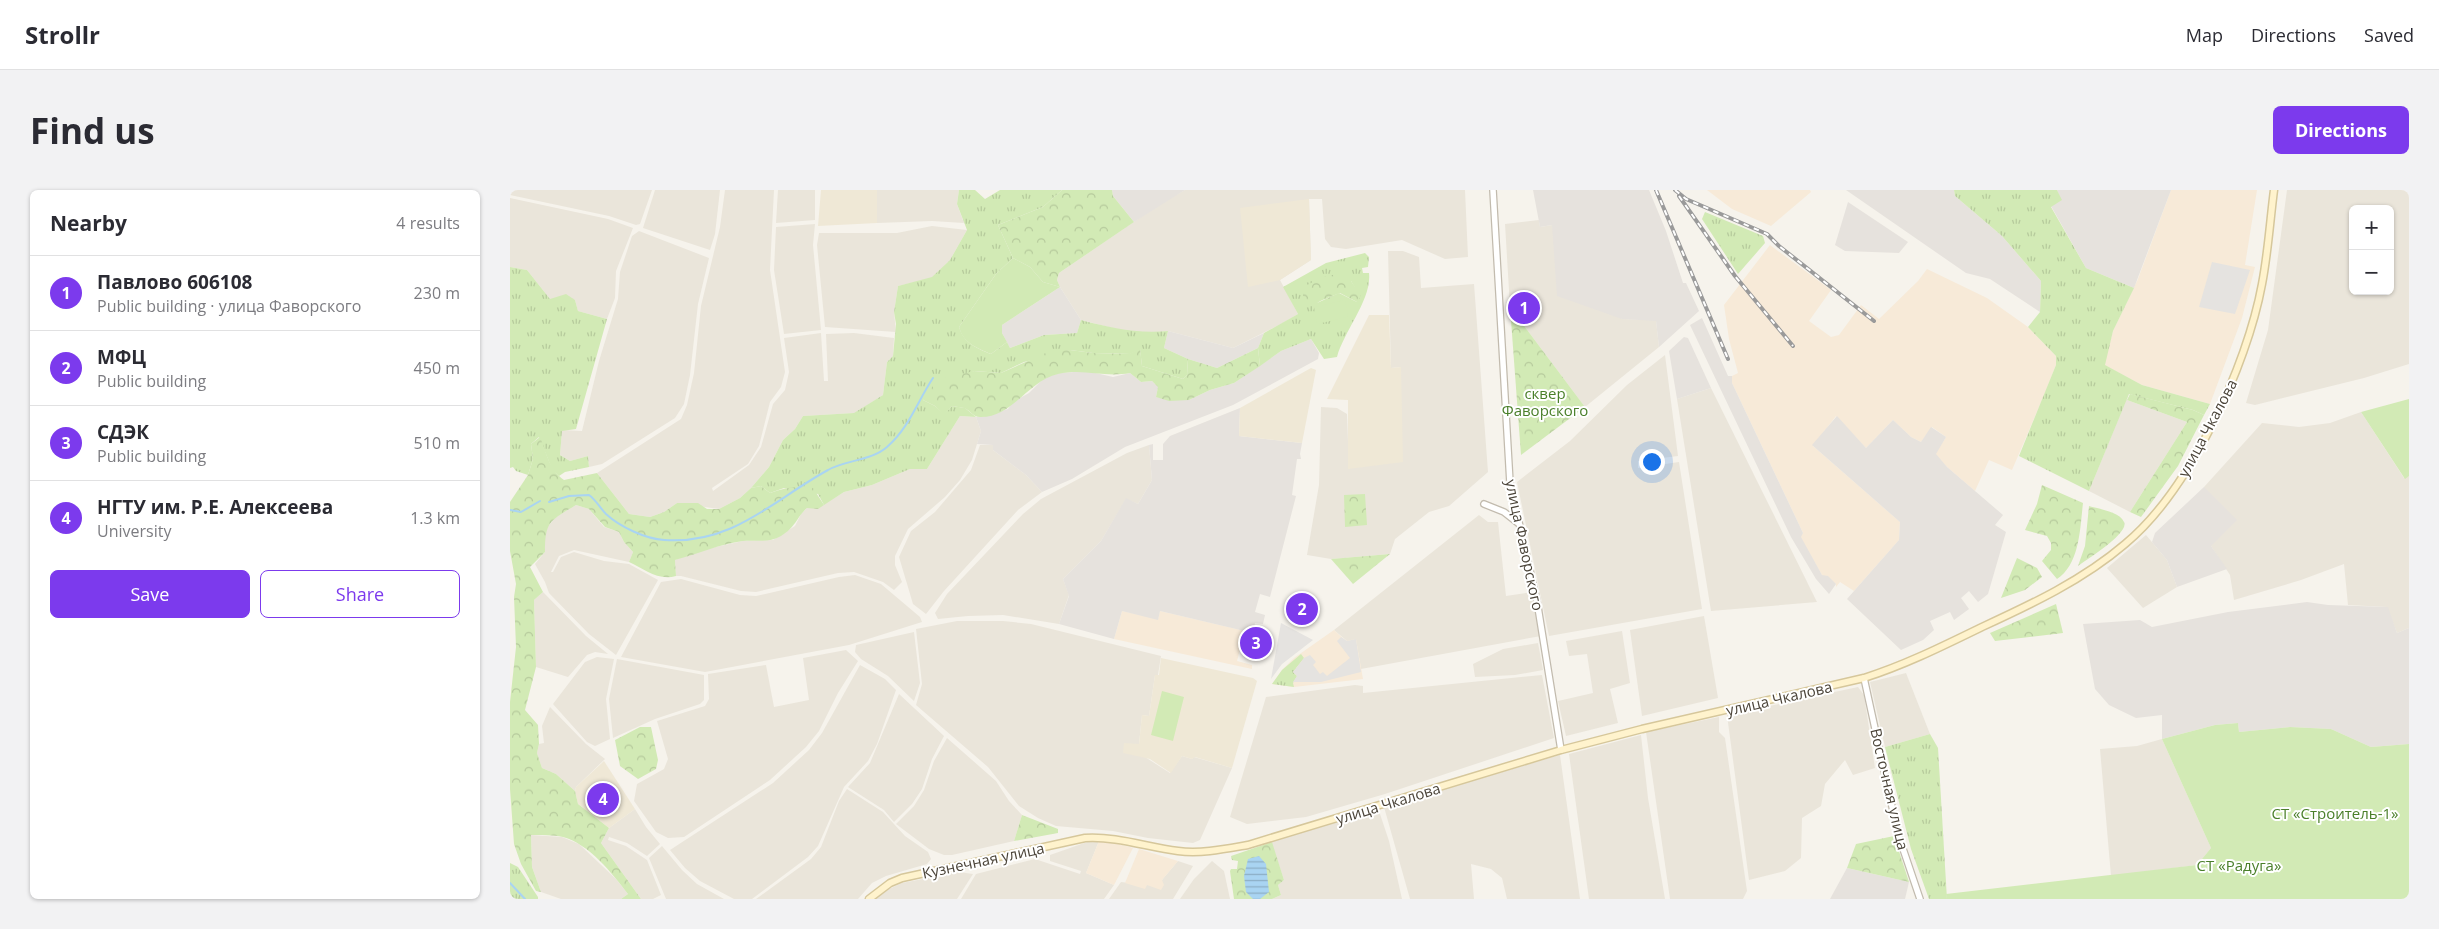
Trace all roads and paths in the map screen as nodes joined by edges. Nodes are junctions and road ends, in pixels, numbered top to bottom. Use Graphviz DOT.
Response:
graph roads {
  1 [pos="1492,190"];
  2 [pos="2274,190"];
  3 [pos="1484,504"];
  4 [pos="1518,523"];
  5 [pos="1864,678"];
  6 [pos="1561,750"];
  7 [pos="1103,838"];
  8 [pos="869,899"];
  9 [pos="1920,899"];
  1 -- 4 [label="street, улица Фаворского"];
  2 -- 5 [label="main road, улица Чкалова"];
  3 -- 4 [label="street"];
  4 -- 6 [label="street, улица Фаворского"];
  5 -- 6 [label="main road, улица Чкалова"];
  5 -- 9 [label="street, Восточная улица"];
  6 -- 7 [label="main road, улица Чкалова"];
  7 -- 8 [label="main road, Кузнечная улица"];
}
